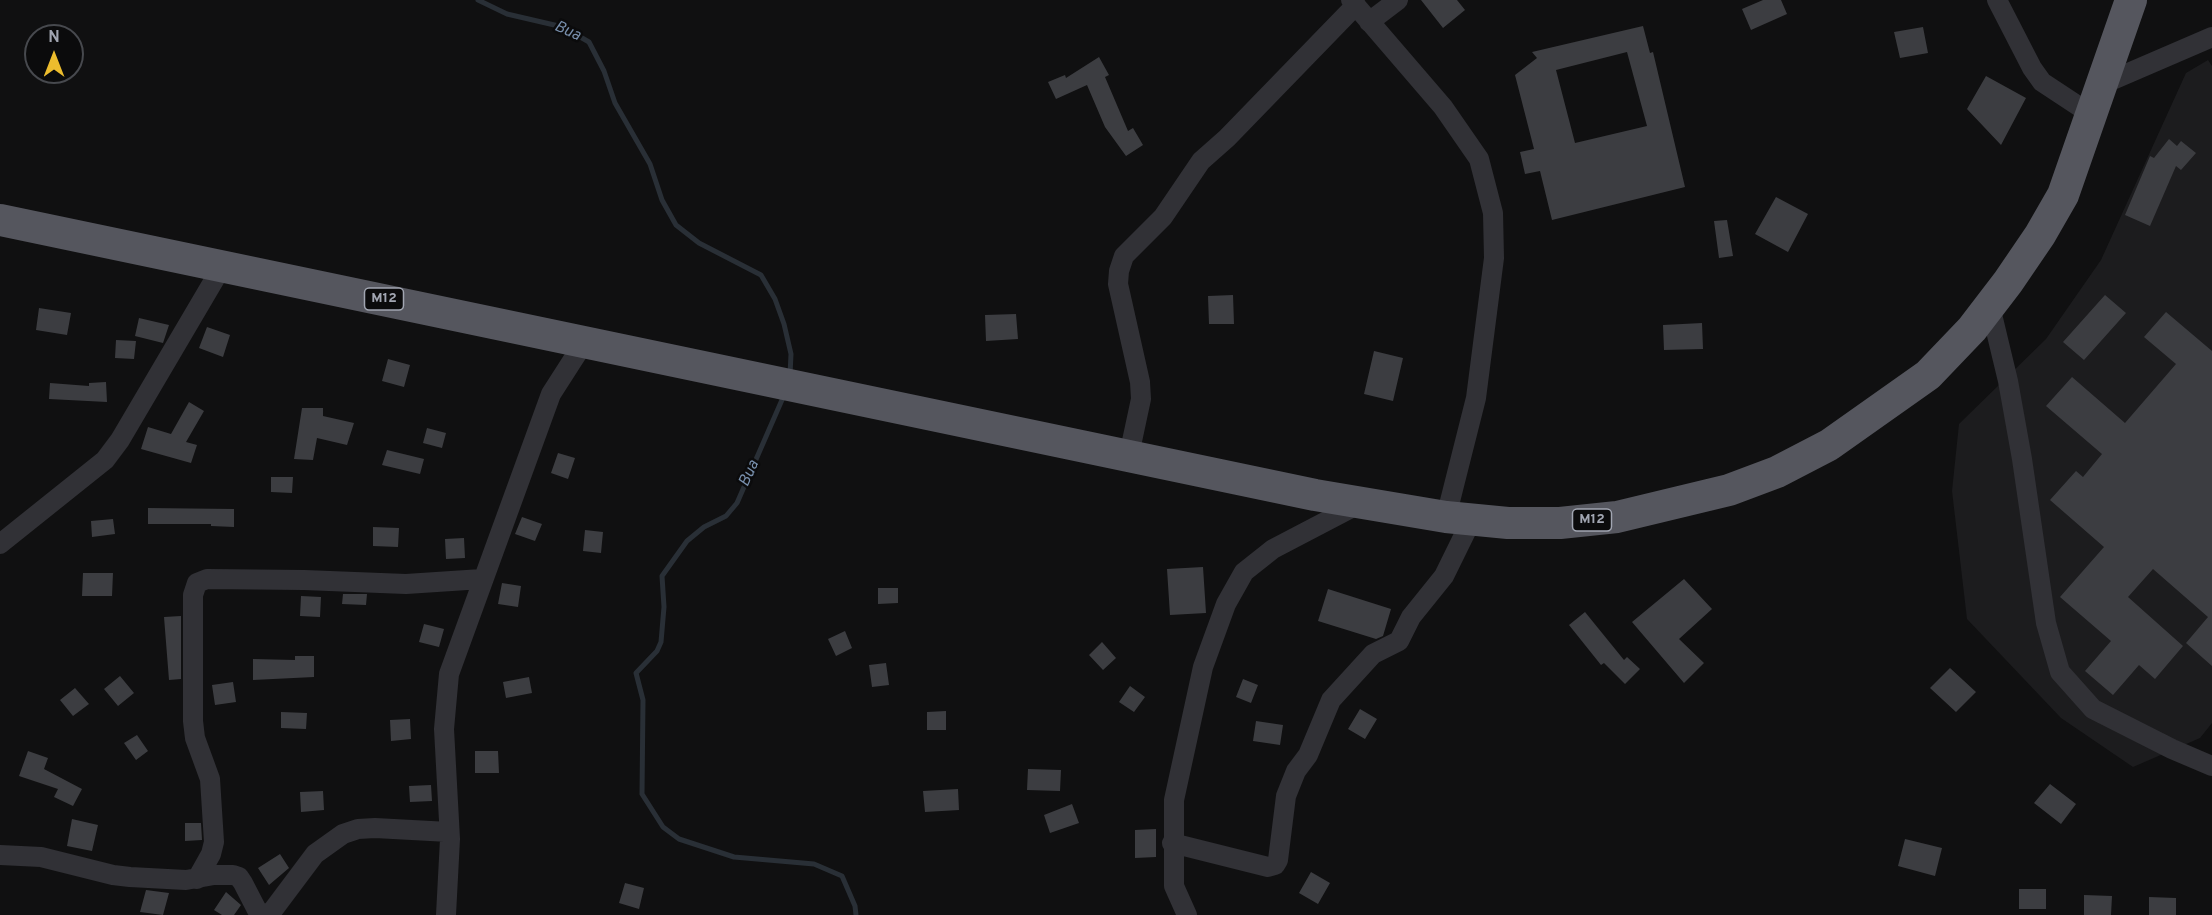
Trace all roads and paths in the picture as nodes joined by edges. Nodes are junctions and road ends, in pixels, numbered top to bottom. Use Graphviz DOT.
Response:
graph roads {
  1 [pos="1398,0"];
  2 [pos="1996,0"];
  3 [pos="2131,0"];
  4 [pos="1353,3"];
  5 [pos="1369,22"];
  6 [pos="2211,39"];
  7 [pos="2103,84"];
  8 [pos="2092,116"];
  9 [pos="0,220"];
  10 [pos="223,265"];
  11 [pos="1989,306"];
  12 [pos="585,341"];
  13 [pos="1129,455"];
  14 [pos="1361,502"];
  15 [pos="1459,518"];
  16 [pos="0,544"];
  17 [pos="482,579"];
  18 [pos="2212,766"];
  19 [pos="449,832"];
  20 [pos="1172,843"];
  21 [pos="0,855"];
  22 [pos="197,879"];
  23 [pos="446,915"];
  24 [pos="1187,915"];
  1 -- 5 [label="street"];
  2 -- 8 [label="street"];
  3 -- 7 [label="highway, M12"];
  4 -- 5 [label="street"];
  4 -- 13 [label="street"];
  5 -- 15 [label="street"];
  6 -- 7 [label="street"];
  7 -- 8 [label="highway, M12"];
  8 -- 11 [label="highway, M12"];
  9 -- 10 [label="highway, M12"];
  10 -- 12 [label="highway, M12"];
  10 -- 16 [label="street"];
  11 -- 15 [label="highway, M12"];
  11 -- 18 [label="street"];
  12 -- 13 [label="highway, M12"];
  12 -- 17 [label="street"];
  13 -- 14 [label="highway, M12"];
  14 -- 15 [label="highway, M12"];
  14 -- 20 [label="street"];
  15 -- 20 [label="street"];
  17 -- 19 [label="street"];
  17 -- 22 [label="street"];
  19 -- 22 [label="street"];
  19 -- 23 [label="street"];
  20 -- 24 [label="street"];
  21 -- 22 [label="street"];
}
